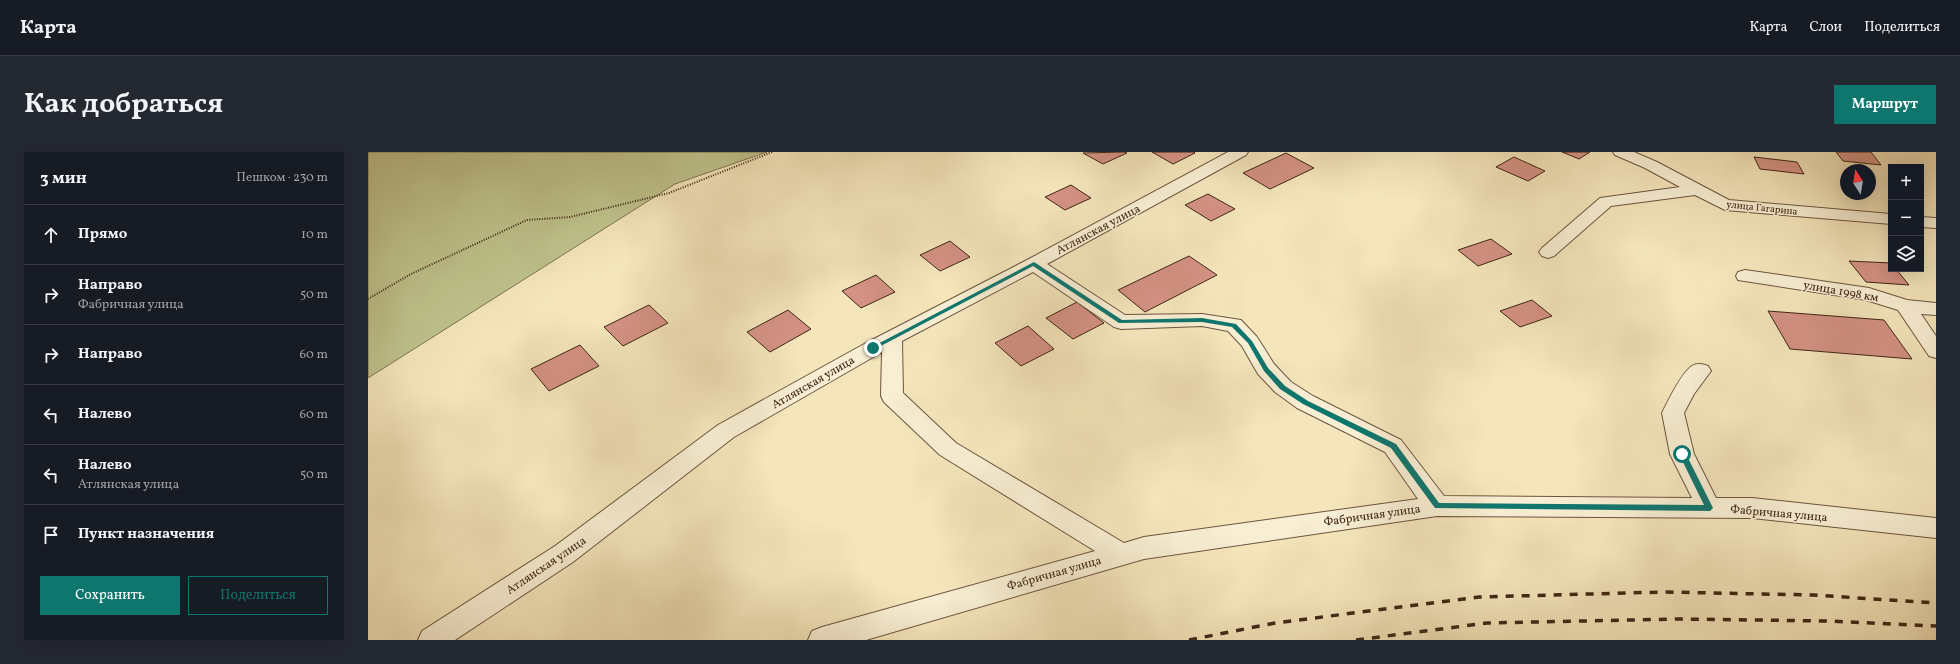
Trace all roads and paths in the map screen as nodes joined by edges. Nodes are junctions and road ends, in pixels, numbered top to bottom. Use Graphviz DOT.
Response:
graph roads {
  1 [pos="772,152"];
  2 [pos="1240,152"];
  3 [pos="1621,152"];
  4 [pos="1653,158"];
  5 [pos="1697,190"];
  6 [pos="1888,219"];
  7 [pos="1924,222"];
  8 [pos="1936,223"];
  9 [pos="1548,252"];
  10 [pos="1034,264"];
  11 [pos="1745,276"];
  12 [pos="368,299"];
  13 [pos="1906,306"];
  14 [pos="1936,309"];
  15 [pos="892,338"];
  16 [pos="1936,350"];
  17 [pos="1700,371"];
  18 [pos="1437,506"];
  19 [pos="1710,508"];
  20 [pos="1936,528"];
  21 [pos="1121,554"];
  22 [pos="432,640"];
  23 [pos="822,640"];
  1 -- 12 [label="path"];
  2 -- 10 [label="street, Атлянская улица"];
  3 -- 4 [label="street, улица Гагарина"];
  4 -- 5 [label="street, улица Гагарина"];
  5 -- 6 [label="street, улица Гагарина"];
  5 -- 9 [label="street"];
  7 -- 8 [label="street"];
  10 -- 15 [label="street, Атлянская улица"];
  10 -- 18 [label="street"];
  11 -- 13 [label="street, улица 1998 км"];
  13 -- 14 [label="street, улица 1998 км"];
  13 -- 16 [label="street"];
  15 -- 21 [label="street"];
  15 -- 22 [label="street, Атлянская улица"];
  17 -- 19 [label="street"];
  18 -- 19 [label="street, Фабричная улица"];
  18 -- 21 [label="street, Фабричная улица"];
  19 -- 20 [label="street, Фабричная улица"];
  21 -- 23 [label="street, Фабричная улица"];
}
